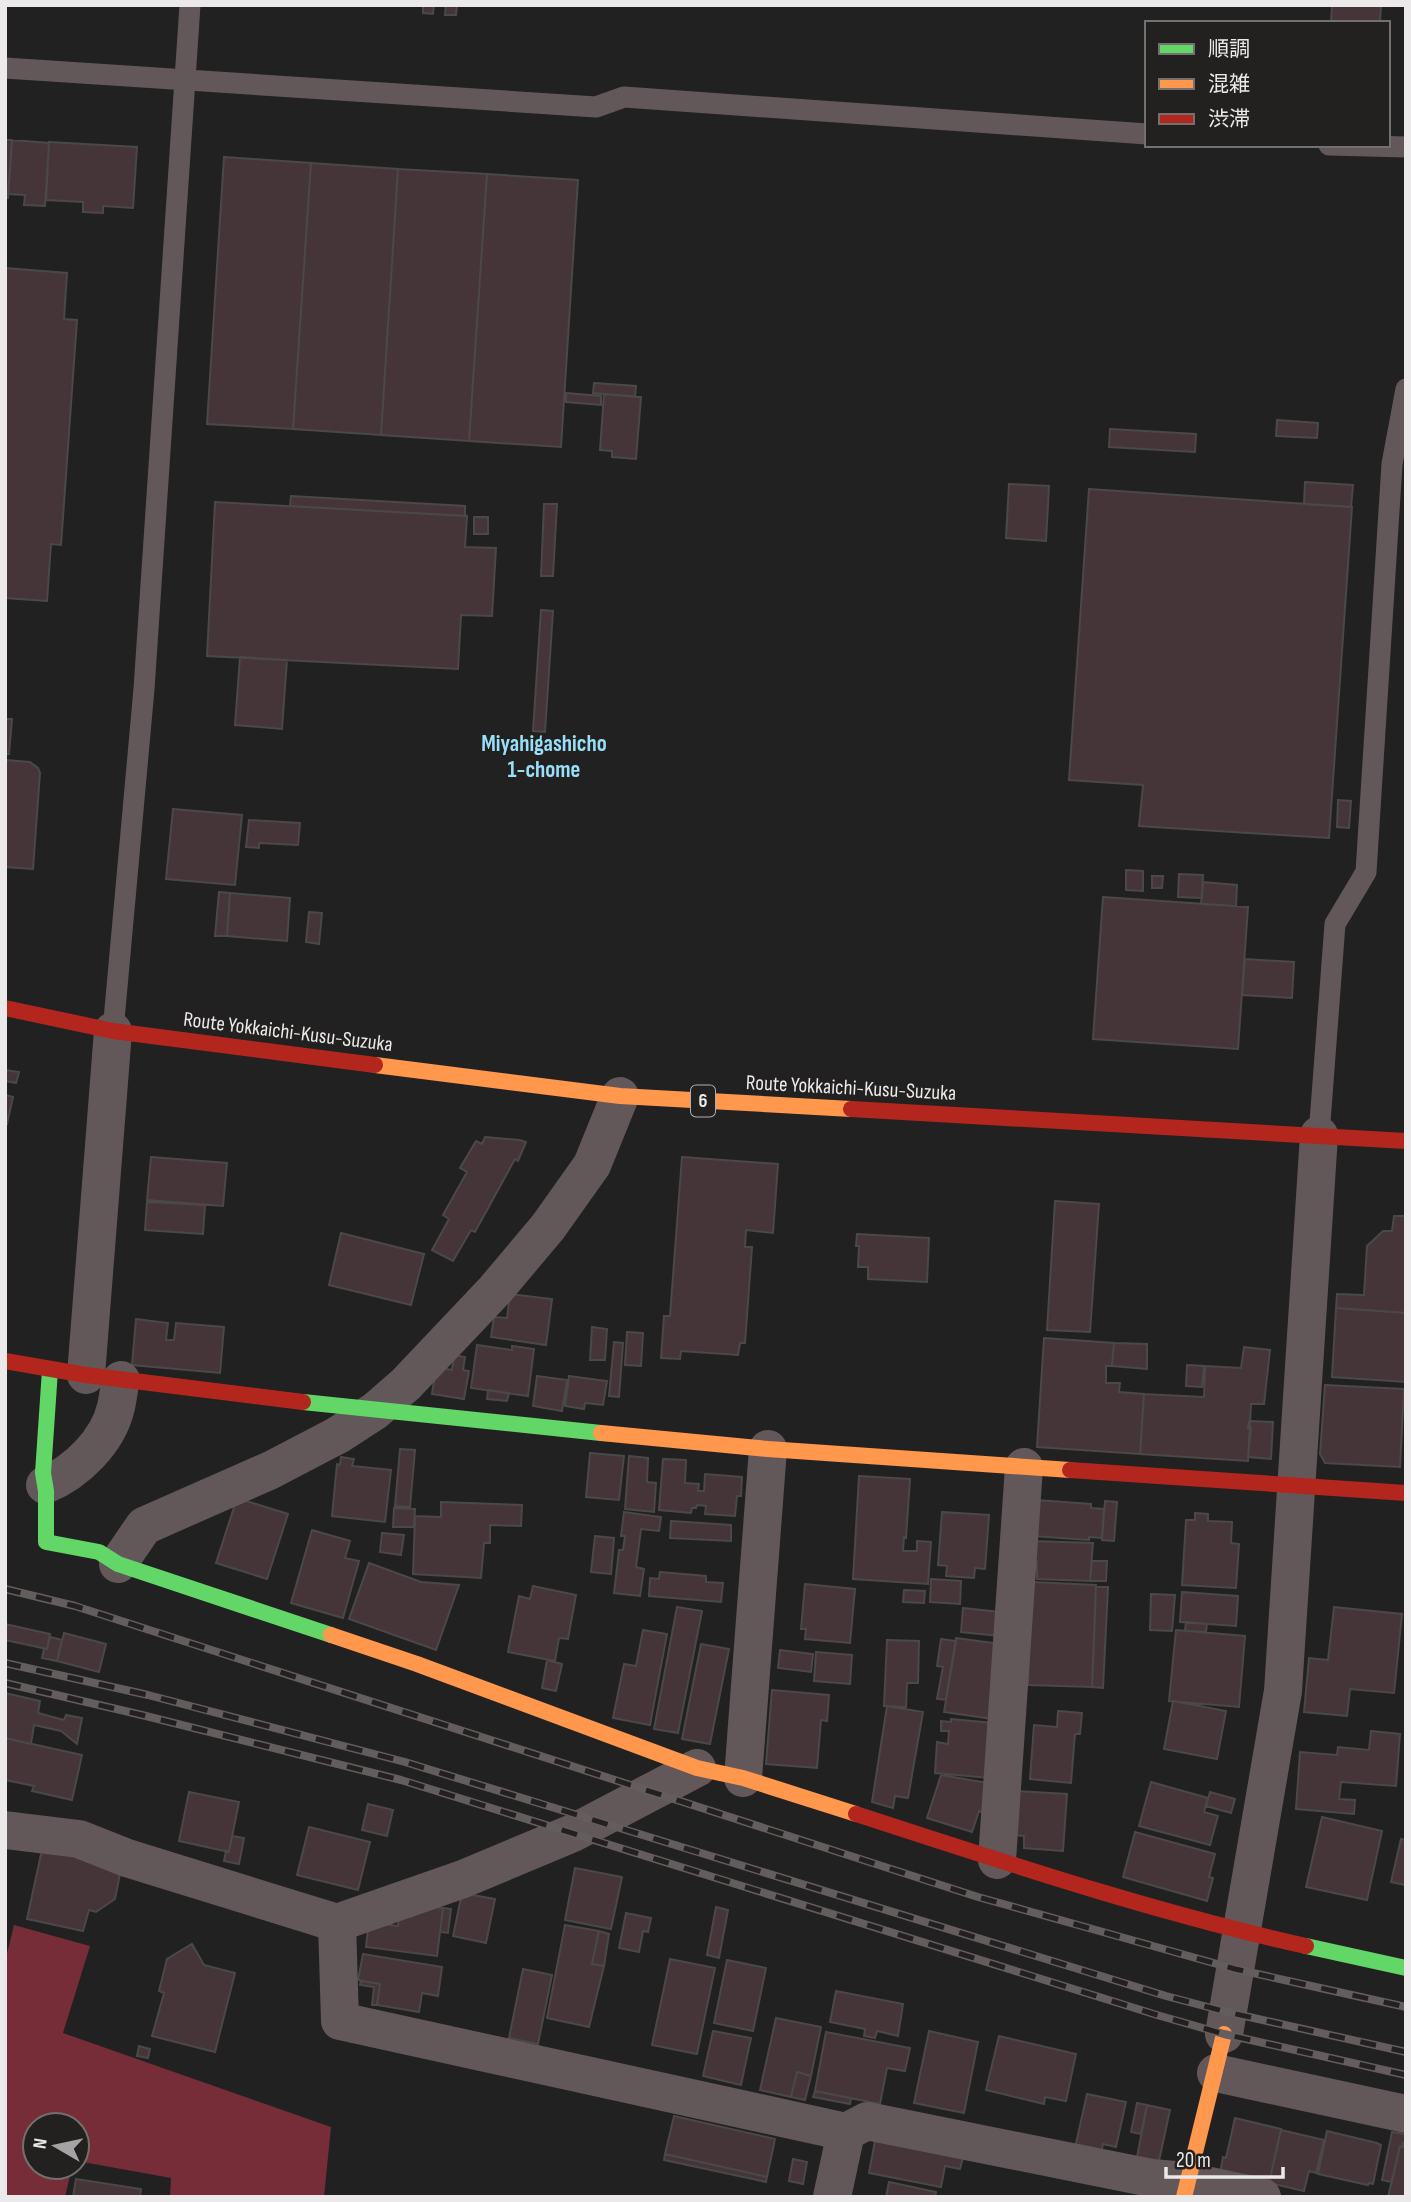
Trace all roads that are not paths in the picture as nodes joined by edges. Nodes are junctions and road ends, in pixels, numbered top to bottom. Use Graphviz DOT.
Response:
graph roads {
  1 [pos="190,5"];
  2 [pos="5,68"];
  3 [pos="184,80"];
  4 [pos="1145,134"];
  5 [pos="1406,389"];
  6 [pos="5,1007"];
  7 [pos="113,1031"];
  8 [pos="620,1096"];
  9 [pos="1320,1135"];
  10 [pos="1406,1141"];
  11 [pos="5,1361"];
  12 [pos="86,1375"];
  13 [pos="375,1411"];
  14 [pos="768,1449"];
  15 [pos="1024,1467"];
  16 [pos="45,1485"];
  17 [pos="1296,1486"];
  18 [pos="1406,1493"];
  19 [pos="118,1564"];
  20 [pos="697,1768"];
  21 [pos="743,1778"];
  22 [pos="5,1830"];
  23 [pos="997,1860"];
  24 [pos="337,1923"];
  25 [pos="1240,1931"];
  26 [pos="1406,1968"];
  27 [pos="1224,2034"];
  28 [pos="1216,2073"];
  29 [pos="1406,2114"];
  30 [pos="846,2132"];
  31 [pos="1186,2189"];
  32 [pos="832,2197"];
  33 [pos="1262,2197"];
  1 -- 3 [label="lane"];
  2 -- 3 [label="lane"];
  3 -- 4 [label="lane"];
  3 -- 7 [label="lane"];
  5 -- 9 [label="lane"];
  6 -- 7 [label="street, Route Yokkaichi-Kusu-Suzuka / 6"];
  7 -- 8 [label="street, Route Yokkaichi-Kusu-Suzuka / 6"];
  7 -- 12 [label="street"];
  8 -- 9 [label="street, Route Yokkaichi-Kusu-Suzuka / 6"];
  8 -- 13 [label="street"];
  9 -- 10 [label="street, Route Yokkaichi-Kusu-Suzuka / 6"];
  9 -- 17 [label="street"];
  11 -- 12 [label="street"];
  12 -- 13 [label="street"];
  12 -- 16 [label="street"];
  12 -- 16 [label="street"];
  13 -- 14 [label="street"];
  13 -- 19 [label="street"];
  14 -- 15 [label="street"];
  14 -- 21 [label="street"];
  15 -- 17 [label="street"];
  15 -- 23 [label="street"];
  16 -- 19 [label="street"];
  17 -- 18 [label="street"];
  17 -- 25 [label="street"];
  19 -- 20 [label="street"];
  20 -- 21 [label="street"];
  20 -- 24 [label="street"];
  21 -- 23 [label="street"];
  22 -- 24 [label="street"];
  23 -- 25 [label="street"];
  24 -- 30 [label="street"];
  25 -- 26 [label="street"];
  25 -- 27 [label="street"];
  27 -- 28 [label="street"];
  28 -- 29 [label="street"];
  28 -- 31 [label="street"];
  30 -- 31 [label="street"];
  30 -- 32 [label="street"];
  31 -- 33 [label="street"];
}
